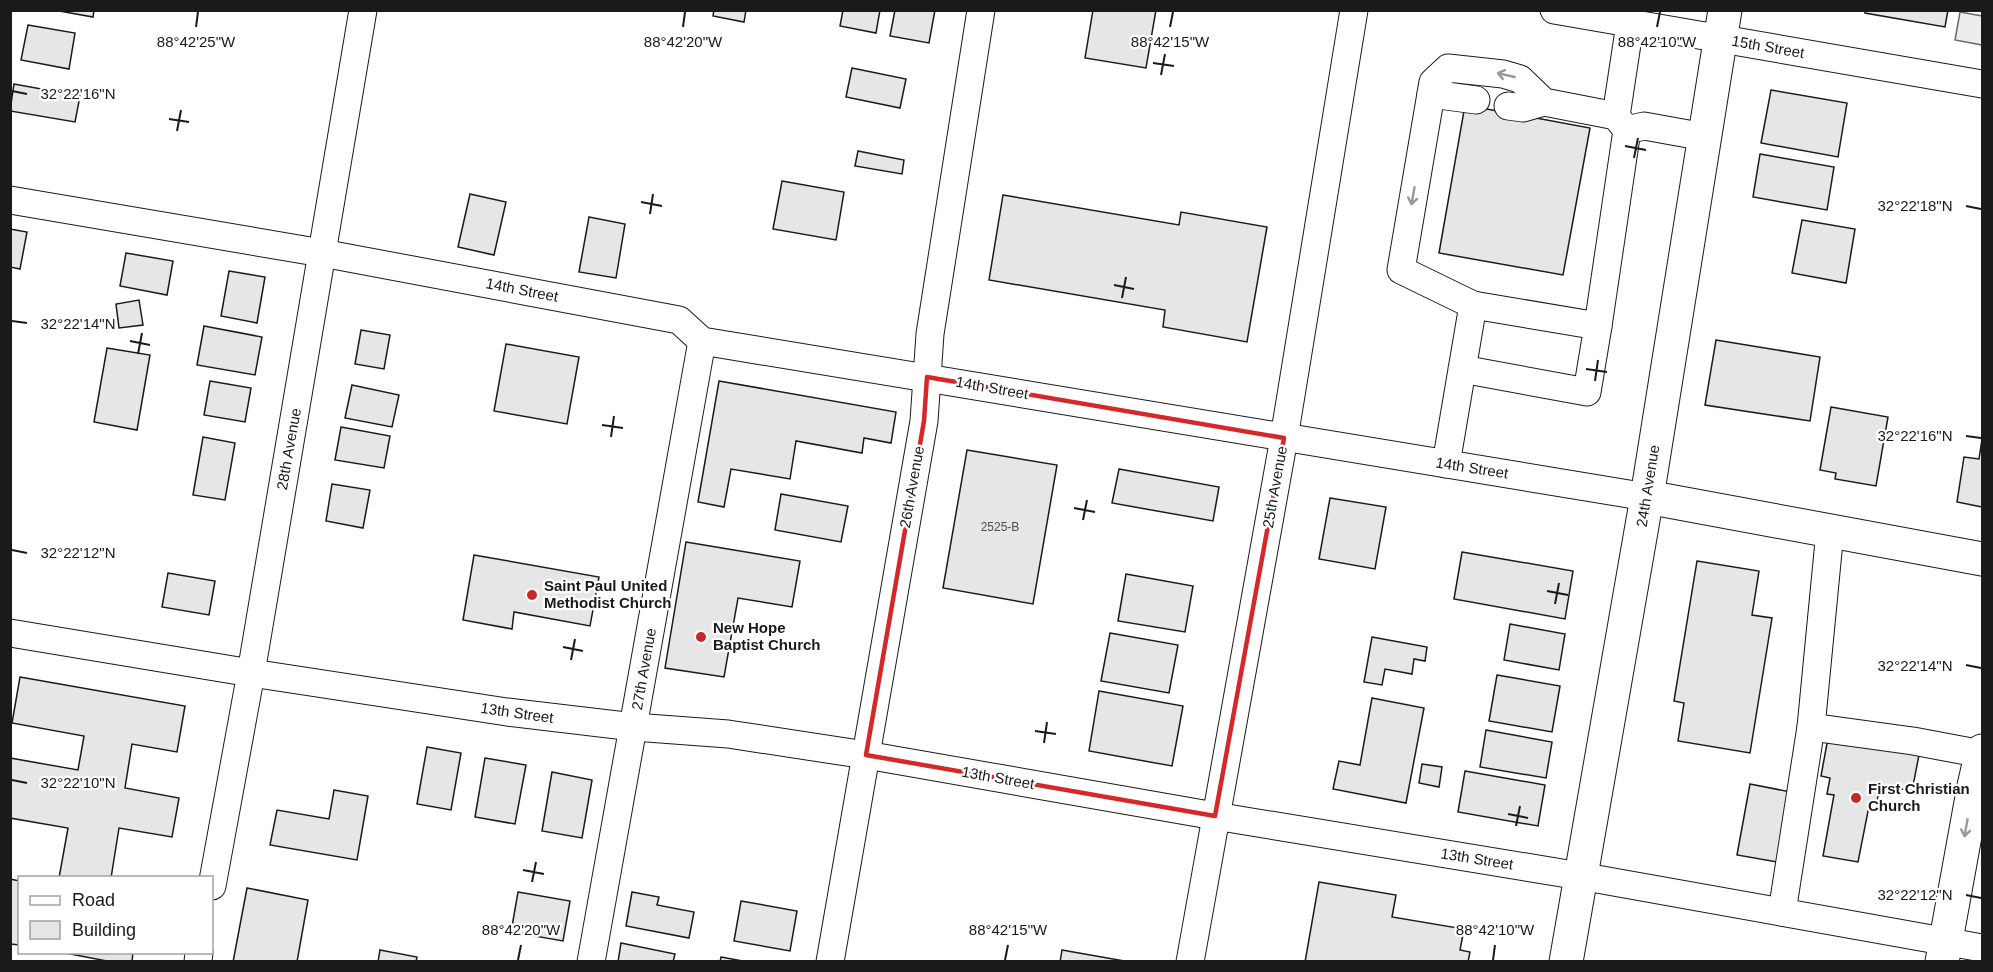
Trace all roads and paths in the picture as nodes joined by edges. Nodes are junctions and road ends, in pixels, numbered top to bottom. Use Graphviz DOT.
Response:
graph roads {
  1 [pos="363,10"];
  2 [pos="981,10"];
  3 [pos="1354,10"];
  4 [pos="1554,10"];
  5 [pos="1630,24"];
  6 [pos="1723,25"];
  7 [pos="1983,84"];
  8 [pos="1431,94"];
  9 [pos="1476,100"];
  10 [pos="1544,102"];
  11 [pos="1508,106"];
  12 [pos="1622,123"];
  13 [pos="1705,137"];
  14 [pos="10,200"];
  15 [pos="322,253"];
  16 [pos="1473,305"];
  17 [pos="1598,326"];
  18 [pos="702,341"];
  19 [pos="1462,369"];
  20 [pos="927,377"];
  21 [pos="1284,438"];
  22 [pos="1446,464"];
  23 [pos="1647,497"];
  24 [pos="1830,531"];
  25 [pos="1983,559"];
  26 [pos="10,633"];
  27 [pos="251,673"];
  28 [pos="634,727"];
  29 [pos="1811,727"];
  30 [pos="1982,752"];
  31 [pos="866,755"];
  32 [pos="1215,816"];
  33 [pos="1580,876"];
  34 [pos="213,881"];
  35 [pos="1782,912"];
  36 [pos="1983,948"];
  37 [pos="1944,951"];
  38 [pos="591,962"];
  39 [pos="830,962"];
  40 [pos="1190,962"];
  41 [pos="1566,962"];
  1 -- 15 [label="street, 28th Avenue"];
  2 -- 20 [label="street, 26th Avenue"];
  3 -- 21 [label="street, 25th Avenue"];
  4 -- 5 [label="street, 15th Street"];
  5 -- 6 [label="street, 15th Street"];
  5 -- 12 [label="street"];
  6 -- 7 [label="street, 15th Street"];
  6 -- 13 [label="main road, 24th Avenue"];
  8 -- 9 [label="street"];
  10 -- 8 [label="street, one-way"];
  8 -- 16 [label="street, one-way"];
  10 -- 11 [label="street"];
  10 -- 12 [label="street"];
  12 -- 13 [label="street"];
  12 -- 17 [label="street"];
  13 -- 23 [label="main road, 24th Avenue"];
  14 -- 15 [label="street, 14th Street"];
  15 -- 18 [label="street, 14th Street"];
  15 -- 27 [label="street, 28th Avenue"];
  16 -- 17 [label="street"];
  16 -- 19 [label="street"];
  17 -- 19 [label="street"];
  18 -- 20 [label="street, 14th Street"];
  18 -- 28 [label="street, 27th Avenue"];
  19 -- 22 [label="street"];
  20 -- 21 [label="street, 14th Street"];
  20 -- 31 [label="street, 26th Avenue"];
  21 -- 22 [label="street, 14th Street"];
  21 -- 32 [label="street, 25th Avenue"];
  22 -- 23 [label="street, 14th Street"];
  23 -- 24 [label="main road, 14th Street"];
  23 -- 33 [label="main road, 24th Avenue"];
  24 -- 25 [label="main road, 14th Street"];
  24 -- 29 [label="street"];
  26 -- 27 [label="street, 13th Street"];
  27 -- 28 [label="street, 13th Street"];
  27 -- 34 [label="street, 28th Avenue"];
  28 -- 31 [label="street, 13th Street"];
  28 -- 38 [label="street, 27th Avenue"];
  29 -- 30 [label="street"];
  29 -- 35 [label="street"];
  30 -- 37 [label="main road, one-way"];
  31 -- 32 [label="street, 13th Street"];
  31 -- 39 [label="street, 26th Avenue"];
  32 -- 33 [label="street, 13th Street"];
  32 -- 40 [label="street, 25th Avenue"];
  33 -- 35 [label="street, 13th Street"];
  33 -- 41 [label="main road, 24th Avenue"];
  35 -- 37 [label="street, 13th Street"];
  36 -- 37 [label="street, 13th Street"];
}
